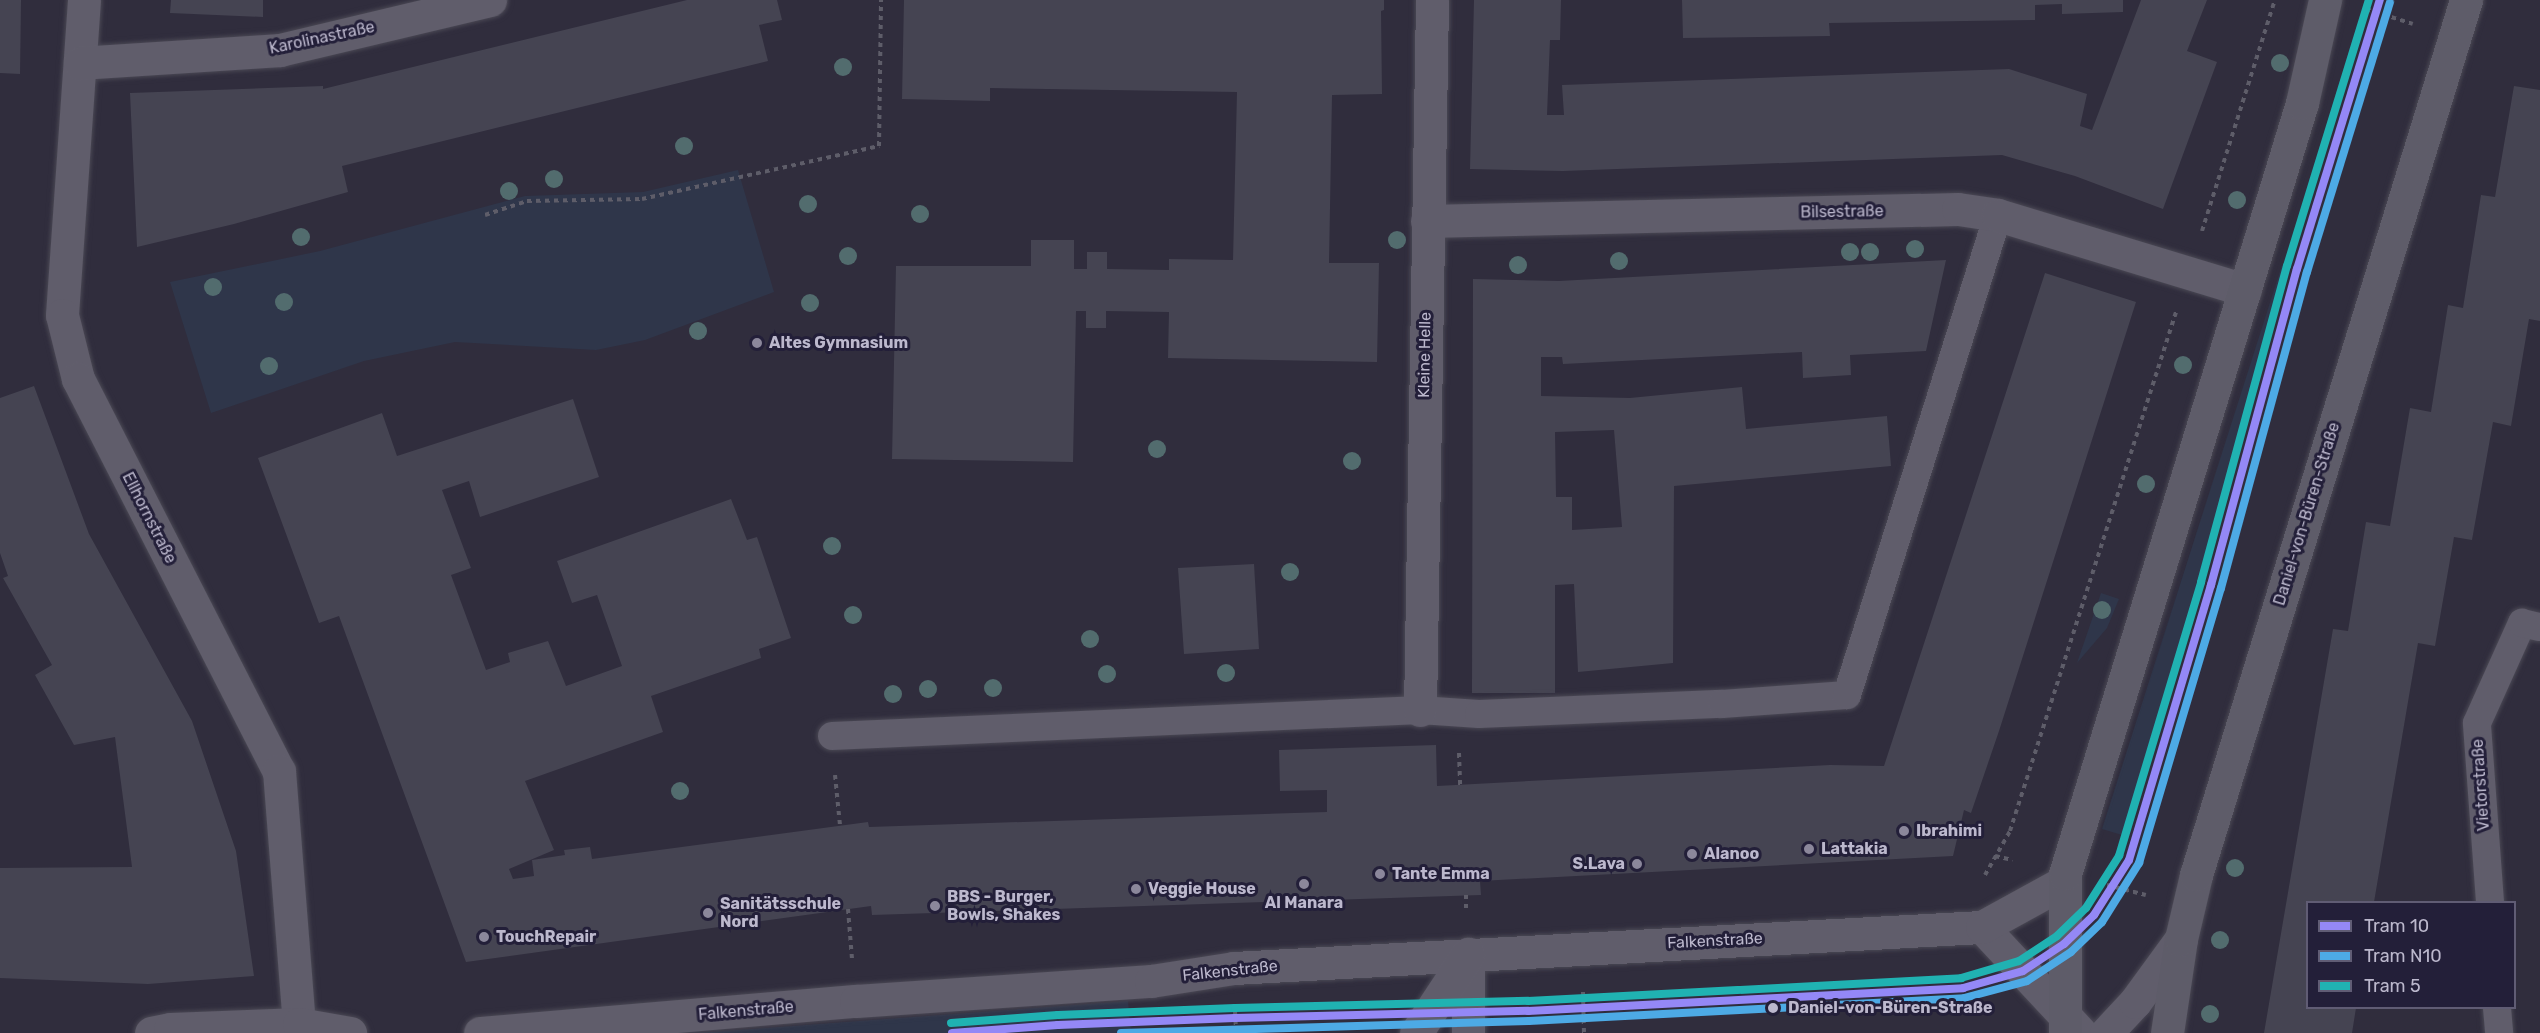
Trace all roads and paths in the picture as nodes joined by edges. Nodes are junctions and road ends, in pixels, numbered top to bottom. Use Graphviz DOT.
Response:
graph roads {
  1 [pos="84,0"];
  2 [pos="490,0"];
  3 [pos="881,0"];
  4 [pos="1432,0"];
  5 [pos="2275,0"];
  6 [pos="2325,0"];
  7 [pos="2466,0"];
  8 [pos="2357,6"];
  9 [pos="2454,38"];
  10 [pos="80,63"];
  11 [pos="485,214"];
  12 [pos="1998,215"];
  13 [pos="1427,221"];
  14 [pos="2188,272"];
  15 [pos="2245,290"];
  16 [pos="2540,627"];
  17 [pos="1420,710"];
  18 [pos="832,736"];
  19 [pos="840,825"];
  20 [pos="2064,882"];
  21 [pos="2490,901"];
  22 [pos="1969,928"];
  23 [pos="2181,939"];
  24 [pos="1468,954"];
  25 [pos="2497,1009"];
  26 [pos="299,1024"];
  27 [pos="2071,1027"];
  28 [pos="151,1033"];
  29 [pos="350,1033"];
  30 [pos="480,1033"];
  31 [pos="1416,1033"];
  32 [pos="1468,1033"];
  33 [pos="2106,1033"];
  34 [pos="2167,1033"];
  35 [pos="2499,1033"];
  1 -- 10 [label="street, Ellhornstraße"];
  2 -- 10 [label="street, Karolinastraße"];
  3 -- 11 [label="path"];
  4 -- 13 [label="street, Kleine Helle"];
  5 -- 14 [label="path"];
  6 -- 15 [label="main road"];
  7 -- 9 [label="main road, Daniel-von-Büren-Straße"];
  8 -- 9 [label="path"];
  9 -- 23 [label="main road, Daniel-von-Büren-Straße"];
  10 -- 26 [label="street, Ellhornstraße"];
  12 -- 13 [label="street, Bilsestraße"];
  12 -- 14 [label="street, Bilsestraße"];
  12 -- 17 [label="lane"];
  13 -- 17 [label="street, Kleine Helle"];
  14 -- 15 [label="street, Bilsestraße"];
  14 -- 22 [label="path"];
  15 -- 20 [label="main road"];
  16 -- 21 [label="lane, Vietorstraße"];
  17 -- 18 [label="lane"];
  18 -- 19 [label="path"];
  20 -- 22 [label="street, Falkenstraße"];
  20 -- 27 [label="main road"];
  22 -- 24 [label="street, Falkenstraße"];
  22 -- 27 [label="street"];
  23 -- 33 [label="street"];
  23 -- 34 [label="main road, Daniel-von-Büren-Straße"];
  24 -- 30 [label="street, Falkenstraße"];
  24 -- 31 [label="street"];
  24 -- 32 [label="street"];
  25 -- 35 [label="lane"];
  26 -- 28 [label="street"];
  26 -- 29 [label="street"];
}
